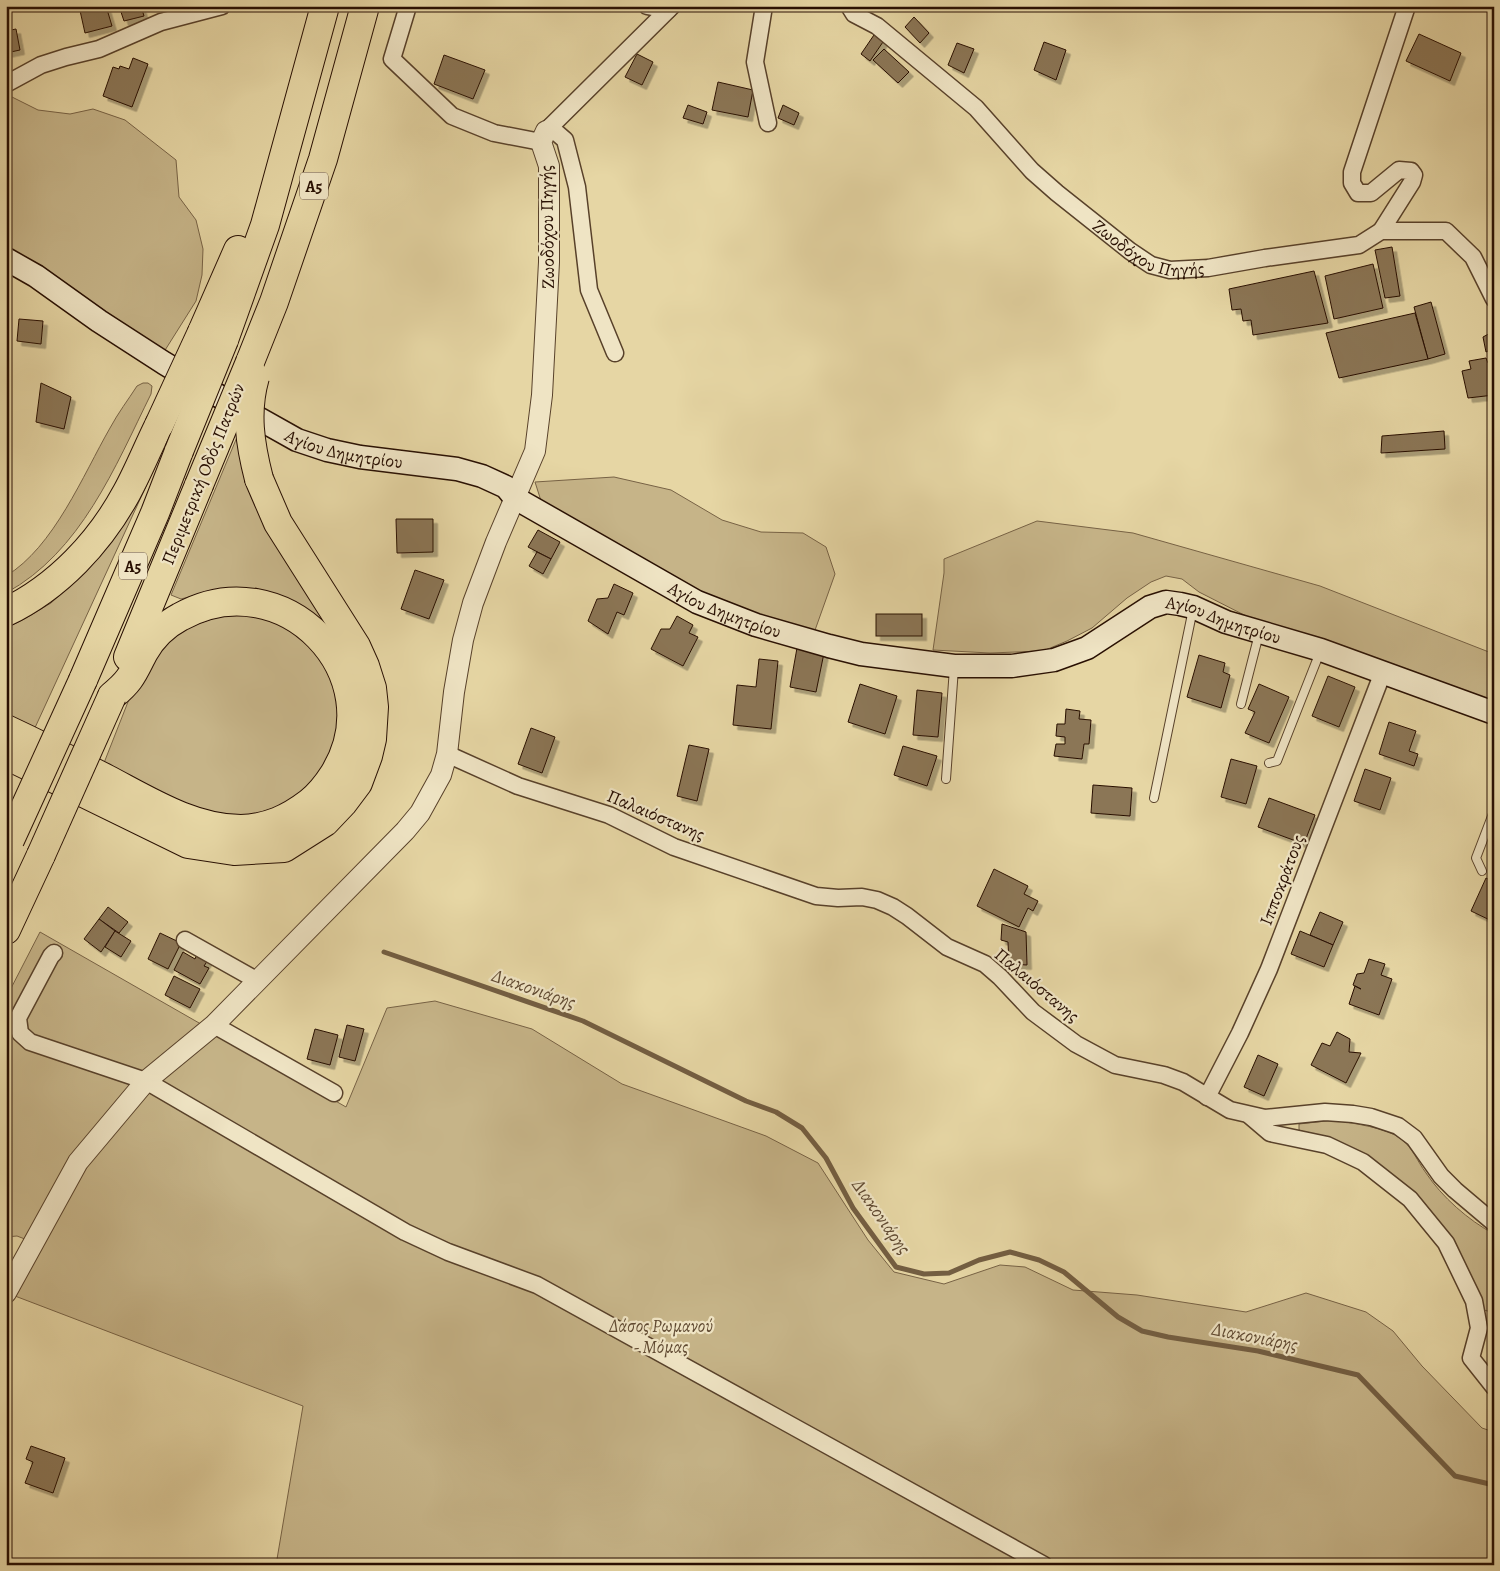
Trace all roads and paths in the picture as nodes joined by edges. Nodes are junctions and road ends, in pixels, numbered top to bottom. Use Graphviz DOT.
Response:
graph roads {
  1 [pos="222,6"];
  2 [pos="325,6"];
  3 [pos="365,6"];
  4 [pos="408,6"];
  5 [pos="647,6"];
  6 [pos="764,6"];
  7 [pos="849,6"];
  8 [pos="1407,6"];
  9 [pos="670,8"];
  10 [pos="6,84"];
  11 [pos="768,123"];
  12 [pos="546,133"];
  13 [pos="1380,231"];
  14 [pos="6,259"];
  15 [pos="1494,298"];
  16 [pos="213,336"];
  17 [pos="615,352"];
  18 [pos="253,366"];
  19 [pos="515,498"];
  20 [pos="1193,607"];
  21 [pos="6,612"];
  22 [pos="1260,632"];
  23 [pos="1321,650"];
  24 [pos="954,666"];
  25 [pos="1383,672"];
  26 [pos="112,696"];
  27 [pos="1241,704"];
  28 [pos="1494,713"];
  29 [pos="6,729"];
  30 [pos="447,754"];
  31 [pos="6,755"];
  32 [pos="1269,763"];
  33 [pos="946,779"];
  34 [pos="1154,798"];
  35 [pos="1494,811"];
  36 [pos="8,844"];
  37 [pos="1482,871"];
  38 [pos="6,930"];
  39 [pos="185,940"];
  40 [pos="54,953"];
  41 [pos="258,981"];
  42 [pos="214,1025"];
  43 [pos="146,1081"];
  44 [pos="334,1093"];
  45 [pos="1207,1097"];
  46 [pos="1250,1116"];
  47 [pos="1494,1223"];
  48 [pos="6,1293"];
  49 [pos="1494,1387"];
  50 [pos="1044,1565"];
  1 -- 10 [label="street"];
  2 -- 16 [label="highway, Περιμετρική Οδός Πατρών / Α5"];
  3 -- 18 [label="highway, Α5"];
  4 -- 12 [label="street"];
  5 -- 9 [label="street"];
  6 -- 11 [label="street"];
  7 -- 13 [label="street, Ζωοδόχου Πηγής"];
  8 -- 13 [label="street"];
  9 -- 12 [label="street"];
  12 -- 17 [label="street"];
  12 -- 19 [label="street, Ζωοδόχου Πηγής"];
  13 -- 15 [label="street"];
  14 -- 19 [label="main road, Αγίου Δημητρίου"];
  16 -- 21 [label="highway, bridge"];
  16 -- 36 [label="highway, Περιμετρική Οδός Πατρών / Α5, bridge"];
  18 -- 26 [label="highway, Περιμετρική Οδός Πατρών / Α5, bridge"];
  18 -- 31 [label="highway, bridge"];
  19 -- 24 [label="main road, Αγίου Δημητρίου"];
  19 -- 30 [label="street, Ζωοδόχου Πηγής"];
  20 -- 22 [label="main road, Αγίου Δημητρίου"];
  20 -- 24 [label="main road, Αγίου Δημητρίου"];
  20 -- 34 [label="lane"];
  22 -- 23 [label="main road, Αγίου Δημητρίου"];
  22 -- 27 [label="lane"];
  23 -- 25 [label="main road, Αγίου Δημητρίου"];
  23 -- 32 [label="lane"];
  24 -- 33 [label="lane"];
  25 -- 28 [label="main road, Αγίου Δημητρίου"];
  25 -- 45 [label="street, Ιπποκράτους"];
  26 -- 29 [label="highway"];
  26 -- 38 [label="highway, Περιμετρική Οδός Πατρών / Α5, bridge"];
  30 -- 41 [label="street, Ζωοδόχου Πηγής"];
  30 -- 45 [label="street, Παλαιόστανης"];
  35 -- 37 [label="lane"];
  39 -- 41 [label="street"];
  40 -- 43 [label="street"];
  41 -- 42 [label="street, Ζωοδόχου Πηγής"];
  42 -- 43 [label="street, Ζωοδόχου Πηγής"];
  42 -- 44 [label="street"];
  43 -- 48 [label="street, Ζωοδόχου Πηγής"];
  43 -- 50 [label="street"];
  45 -- 46 [label="street, Παλαιόστανης"];
  46 -- 47 [label="street, Παλαιόστανης"];
  46 -- 49 [label="street"];
}
